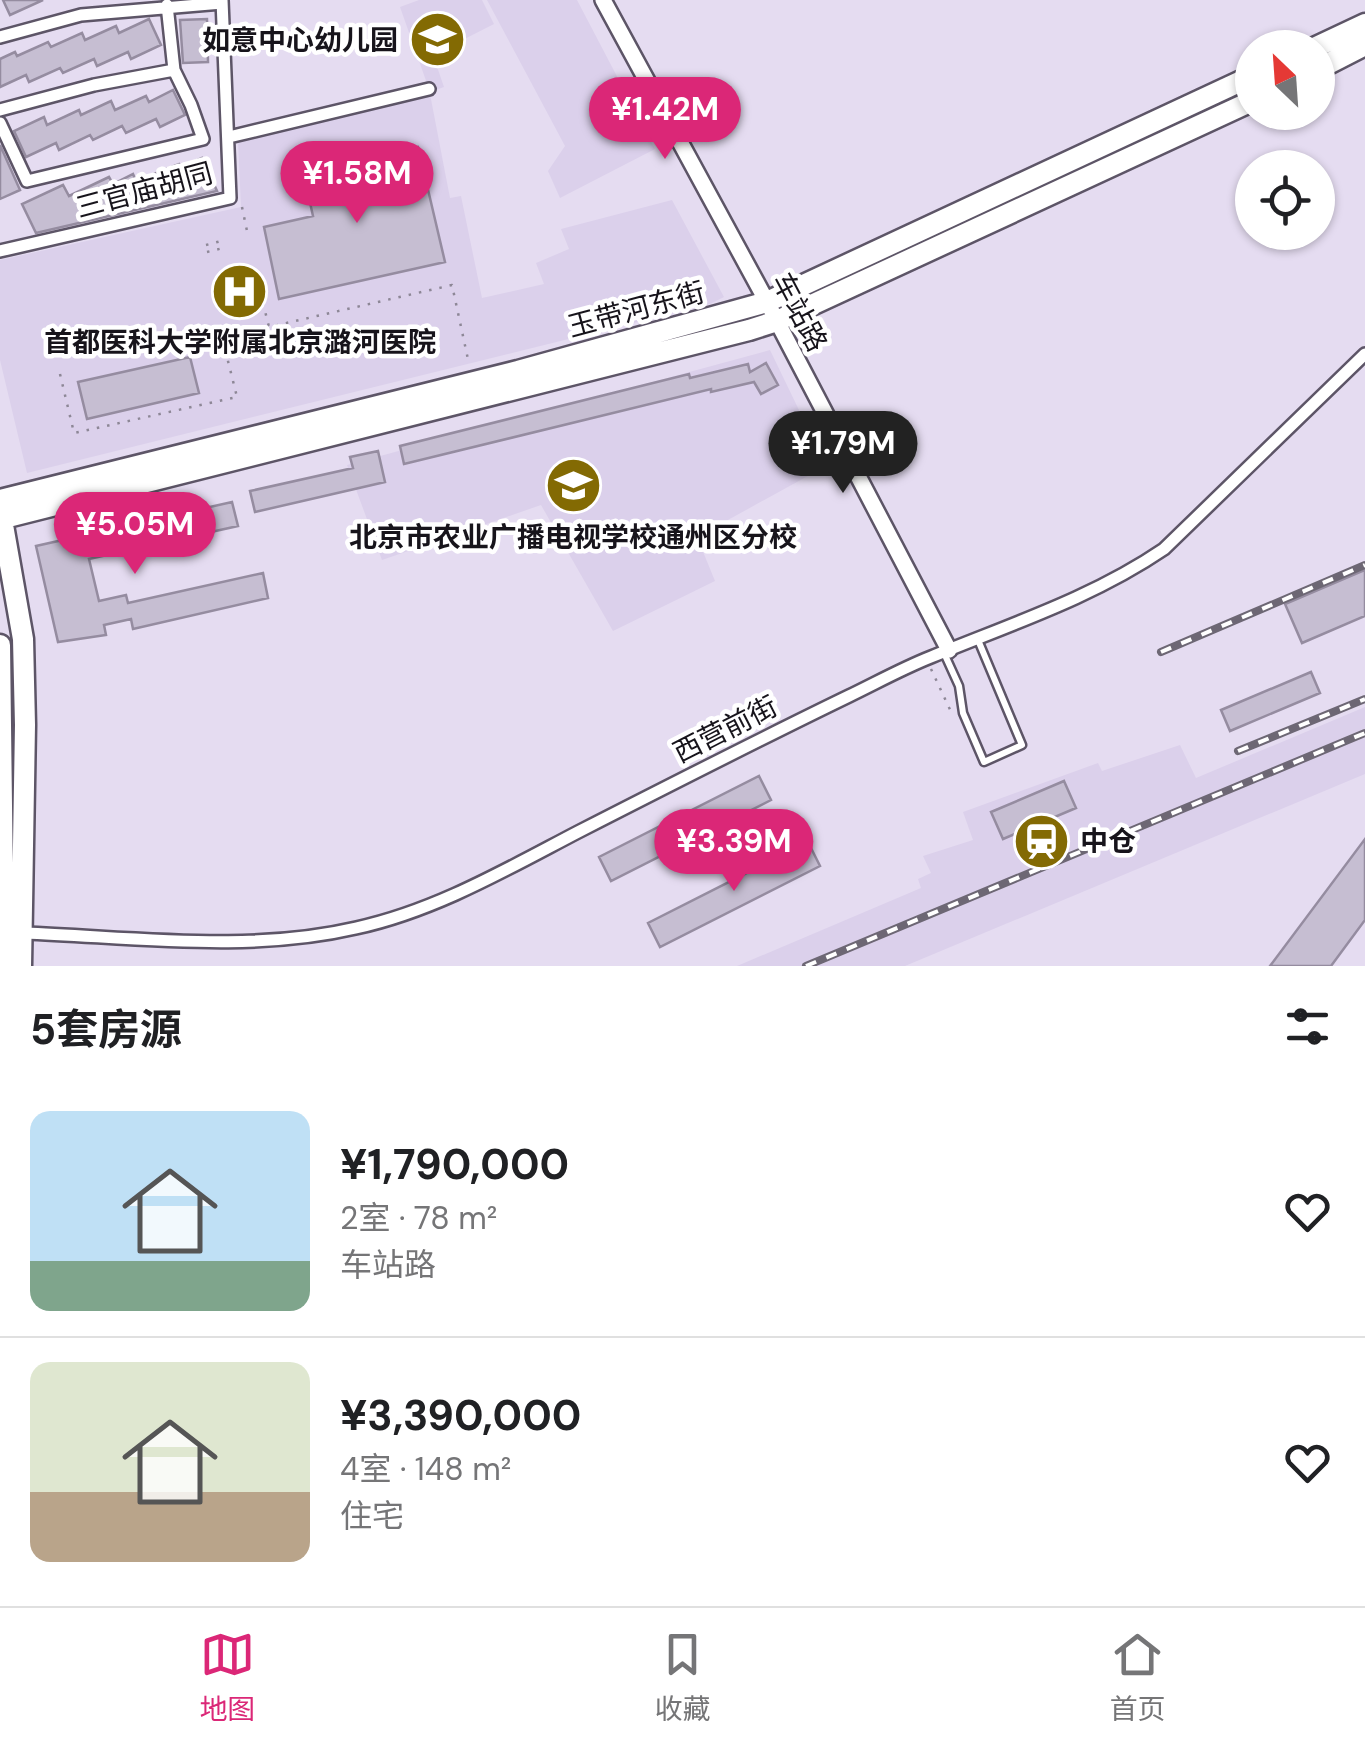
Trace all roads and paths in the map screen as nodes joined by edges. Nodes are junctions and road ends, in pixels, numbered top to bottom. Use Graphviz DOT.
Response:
graph roads {
  1 [pos="603,0"];
  2 [pos="222,1"];
  3 [pos="167,5"];
  4 [pos="1365,24"];
  5 [pos="0,37"];
  6 [pos="1335,38"];
  7 [pos="1365,45"];
  8 [pos="1335,60"];
  9 [pos="174,70"];
  10 [pos="1235,84"];
  11 [pos="429,89"];
  12 [pos="1235,108"];
  13 [pos="0,110"];
  14 [pos="0,123"];
  15 [pos="229,137"];
  16 [pos="242,207"];
  17 [pos="247,230"];
  18 [pos="225,240"];
  19 [pos="206,245"];
  20 [pos="227,247"];
  21 [pos="0,251"];
  22 [pos="208,252"];
  23 [pos="238,295"];
  24 [pos="220,300"];
  25 [pos="240,302"];
  26 [pos="264,303"];
  27 [pos="222,306"];
  28 [pos="772,311"];
  29 [pos="269,327"];
  30 [pos="1365,354"];
  31 [pos="470,364"];
  32 [pos="60,374"];
  33 [pos="1,511"];
  34 [pos="978,640"];
  35 [pos="0,645"];
  36 [pos="946,651"];
  37 [pos="1,676"];
  38 [pos="24,933"];
  39 [pos="4,966"];
  40 [pos="21,966"];
  1 -- 28 [label="street, 车站路"];
  2 -- 3 [label="street"];
  2 -- 15 [label="street, 三官庙胡同"];
  3 -- 5 [label="street"];
  3 -- 9 [label="street"];
  4 -- 6 [label="main road"];
  7 -- 8 [label="main road"];
  9 -- 13 [label="street"];
  9 -- 14 [label="street"];
  10 -- 28 [label="main road, 玉带河东街"];
  11 -- 15 [label="street"];
  12 -- 28 [label="main road, 玉带河东街"];
  15 -- 21 [label="street, 三官庙胡同"];
  16 -- 17 [label="path"];
  18 -- 19 [label="path"];
  20 -- 22 [label="path"];
  23 -- 24 [label="path"];
  25 -- 27 [label="path"];
  26 -- 29 [label="path"];
  28 -- 33 [label="main road, 玉带河东街"];
  28 -- 36 [label="street, 车站路"];
  29 -- 31 [label="path"];
  29 -- 32 [label="path"];
  30 -- 34 [label="street, 西营前街"];
  33 -- 38 [label="main road"];
  34 -- 36 [label="street, 西营前街"];
  34 -- 36 [label="lane"];
  35 -- 37 [label="main road"];
  36 -- 38 [label="street, 西营前街"];
  37 -- 39 [label="main road"];
  38 -- 40 [label="main road"];
}
